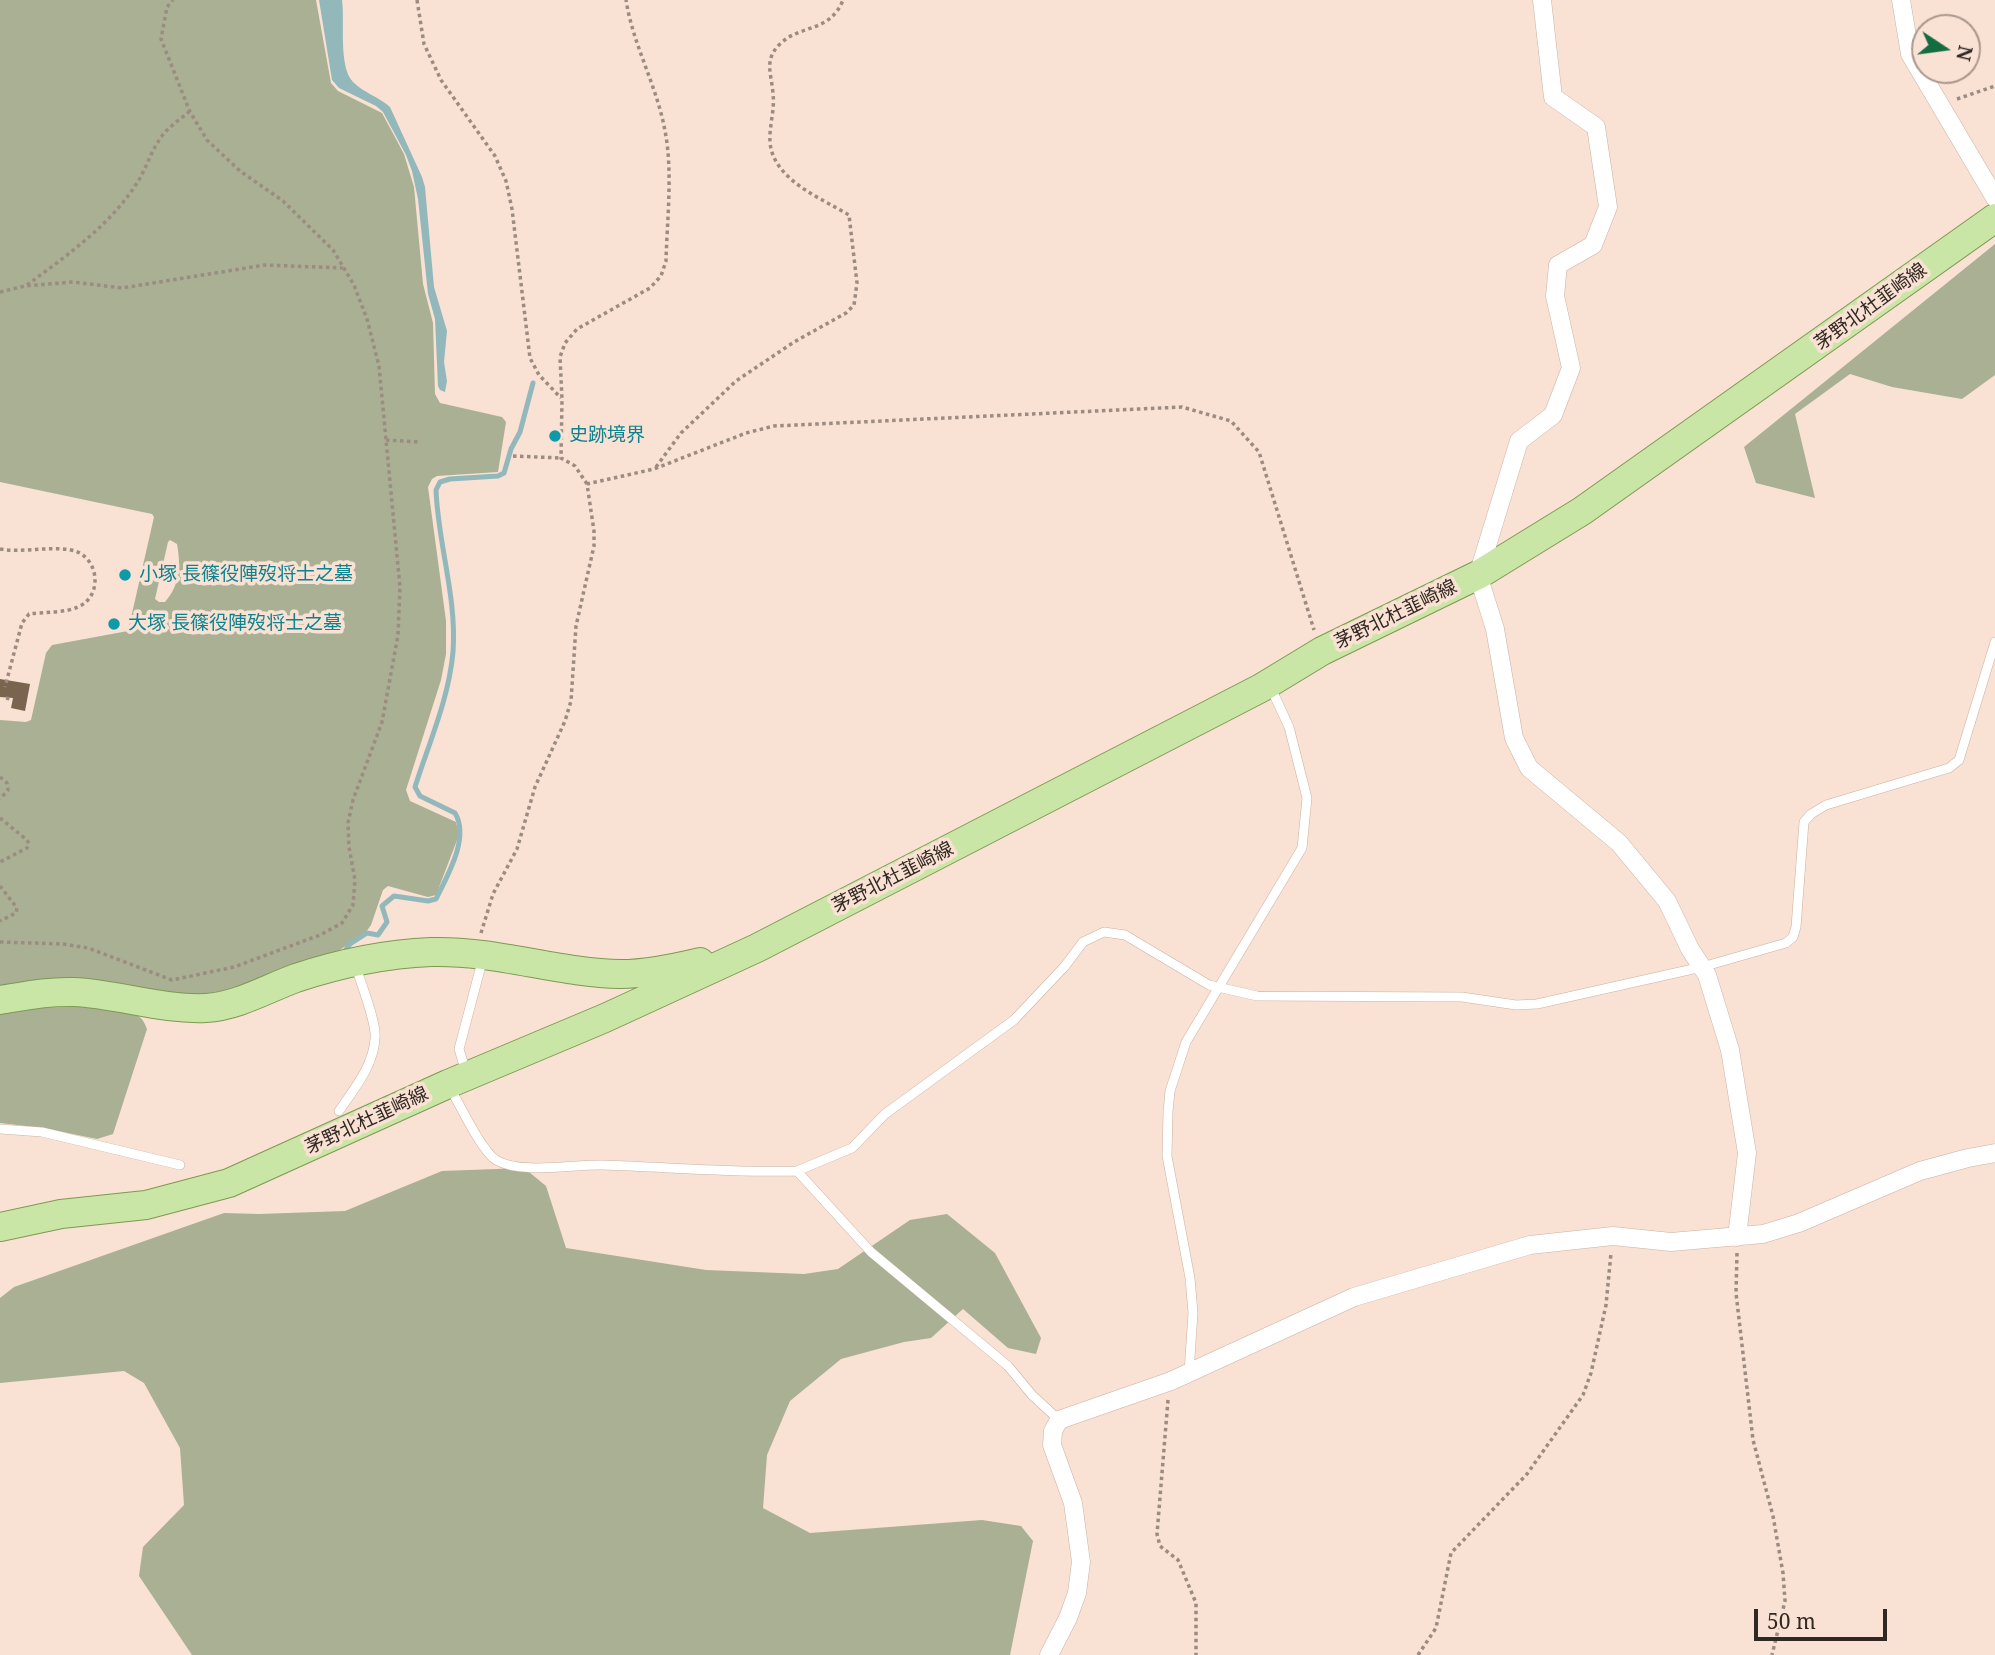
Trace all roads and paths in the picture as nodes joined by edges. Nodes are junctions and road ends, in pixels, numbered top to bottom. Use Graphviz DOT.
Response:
graph roads {
  1 [pos="173,0"];
  2 [pos="416,0"];
  3 [pos="626,0"];
  4 [pos="843,0"];
  5 [pos="1542,0"];
  6 [pos="1901,0"];
  7 [pos="1995,86"];
  8 [pos="1942,105"];
  9 [pos="190,112"];
  10 [pos="1995,198"];
  11 [pos="1995,218"];
  12 [pos="343,268"];
  13 [pos="25,286"];
  14 [pos="0,292"];
  15 [pos="562,399"];
  16 [pos="386,440"];
  17 [pos="420,442"];
  18 [pos="513,456"];
  19 [pos="561,458"];
  20 [pos="654,469"];
  21 [pos="587,484"];
  22 [pos="0,550"];
  23 [pos="1478,575"];
  24 [pos="1995,642"];
  25 [pos="1322,651"];
  26 [pos="1269,683"];
  27 [pos="5,687"];
  28 [pos="0,777"];
  29 [pos="0,799"];
  30 [pos="0,818"];
  31 [pos="0,862"];
  32 [pos="0,886"];
  33 [pos="0,921"];
  34 [pos="0,942"];
  35 [pos="757,948"];
  36 [pos="479,955"];
  37 [pos="354,961"];
  38 [pos="1702,967"];
  39 [pos="1219,988"];
  40 [pos="0,1000"];
  41 [pos="457,1080"];
  42 [pos="339,1111"];
  43 [pos="0,1129"];
  44 [pos="1995,1153"];
  45 [pos="180,1165"];
  46 [pos="797,1171"];
  47 [pos="0,1227"];
  48 [pos="1613,1237"];
  49 [pos="1737,1237"];
  50 [pos="1189,1372"];
  51 [pos="1171,1381"];
  52 [pos="1059,1420"];
  53 [pos="1049,1655"];
  54 [pos="1196,1655"];
  55 [pos="1418,1655"];
  56 [pos="1772,1655"];
  1 -- 9 [label="path"];
  2 -- 15 [label="path"];
  3 -- 15 [label="path"];
  4 -- 20 [label="path"];
  5 -- 23 [label="street"];
  6 -- 8 [label="street"];
  7 -- 8 [label="path"];
  8 -- 10 [label="street"];
  9 -- 12 [label="path"];
  9 -- 13 [label="path"];
  11 -- 23 [label="main road, 茅野北杜韮崎線"];
  12 -- 13 [label="path"];
  12 -- 16 [label="path"];
  13 -- 14 [label="path"];
  15 -- 19 [label="path"];
  16 -- 17 [label="path"];
  16 -- 34 [label="path"];
  18 -- 19 [label="path"];
  19 -- 21 [label="path"];
  20 -- 21 [label="path"];
  20 -- 25 [label="path"];
  21 -- 36 [label="path"];
  22 -- 27 [label="path"];
  23 -- 25 [label="main road, 茅野北杜韮崎線"];
  23 -- 38 [label="street"];
  24 -- 38 [label="lane"];
  25 -- 26 [label="main road, 茅野北杜韮崎線"];
  26 -- 35 [label="main road, 茅野北杜韮崎線"];
  26 -- 39 [label="lane"];
  28 -- 29 [label="path"];
  30 -- 31 [label="path"];
  32 -- 33 [label="path"];
  35 -- 36 [label="main road, 茅野北杜韮崎線"];
  35 -- 41 [label="main road, 茅野北杜韮崎線"];
  36 -- 37 [label="main road, 茅野北杜韮崎線"];
  36 -- 41 [label="lane"];
  37 -- 40 [label="main road, 茅野北杜韮崎線"];
  37 -- 42 [label="lane"];
  38 -- 39 [label="lane"];
  38 -- 49 [label="street"];
  39 -- 46 [label="lane"];
  39 -- 50 [label="lane"];
  41 -- 46 [label="lane"];
  41 -- 47 [label="main road, 茅野北杜韮崎線"];
  43 -- 45 [label="lane"];
  44 -- 49 [label="street"];
  46 -- 52 [label="lane"];
  48 -- 49 [label="street"];
  48 -- 50 [label="street"];
  48 -- 55 [label="path"];
  49 -- 56 [label="path"];
  50 -- 51 [label="street"];
  51 -- 52 [label="street"];
  51 -- 54 [label="path"];
  52 -- 53 [label="street"];
}
